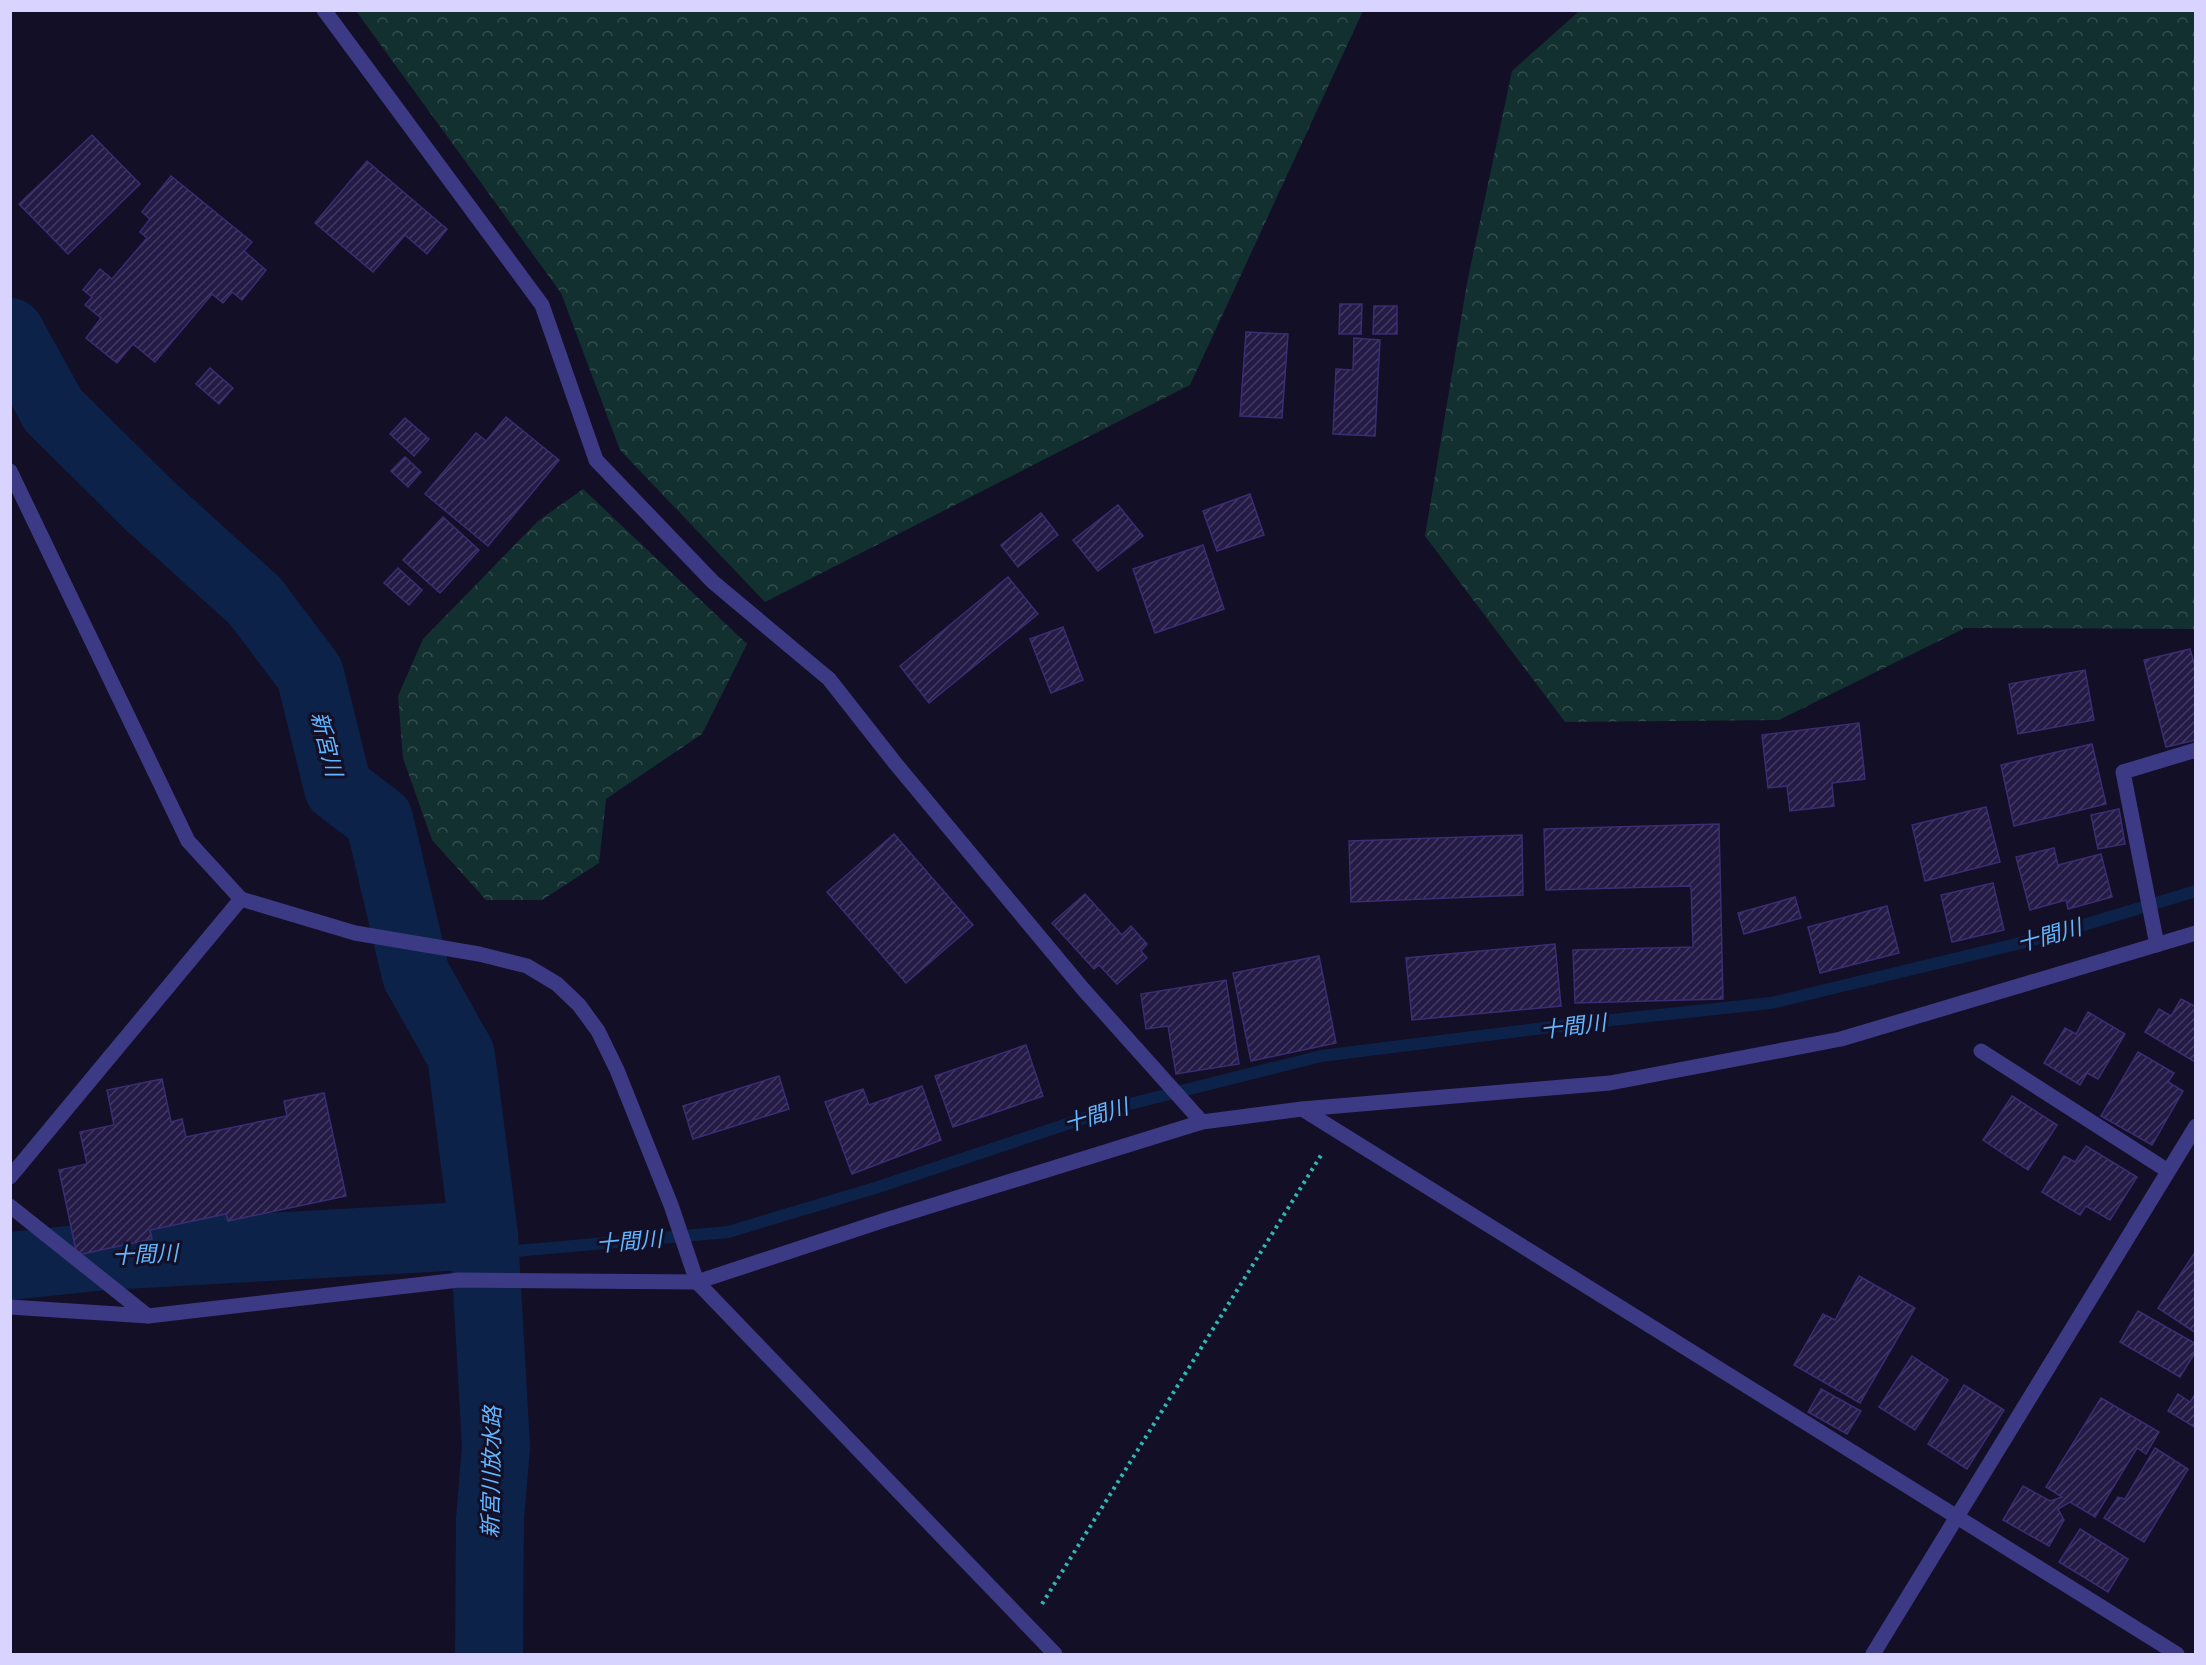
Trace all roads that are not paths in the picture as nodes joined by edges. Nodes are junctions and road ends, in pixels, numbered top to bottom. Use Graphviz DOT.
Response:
graph roads {
  1 [pos="324,10"];
  2 [pos="10,471"];
  3 [pos="2196,750"];
  4 [pos="240,899"];
  5 [pos="2196,933"];
  6 [pos="2157,945"];
  7 [pos="1982,1051"];
  8 [pos="1302,1109"];
  9 [pos="1202,1122"];
  10 [pos="2196,1126"];
  11 [pos="2168,1171"];
  12 [pos="10,1177"];
  13 [pos="10,1206"];
  14 [pos="697,1282"];
  15 [pos="10,1307"];
  16 [pos="148,1316"];
  17 [pos="1957,1518"];
  18 [pos="1055,1654"];
  19 [pos="1873,1654"];
  20 [pos="2177,1654"];
  1 -- 9 [label="street"];
  2 -- 4 [label="street"];
  3 -- 6 [label="street"];
  4 -- 12 [label="street"];
  4 -- 14 [label="street"];
  5 -- 6 [label="street"];
  6 -- 8 [label="street"];
  7 -- 11 [label="street"];
  8 -- 9 [label="street"];
  8 -- 17 [label="street"];
  9 -- 14 [label="street"];
  10 -- 11 [label="street"];
  11 -- 17 [label="street"];
  13 -- 16 [label="street"];
  14 -- 16 [label="street"];
  14 -- 18 [label="street"];
  15 -- 16 [label="street"];
  17 -- 19 [label="street"];
  17 -- 20 [label="street"];
}
